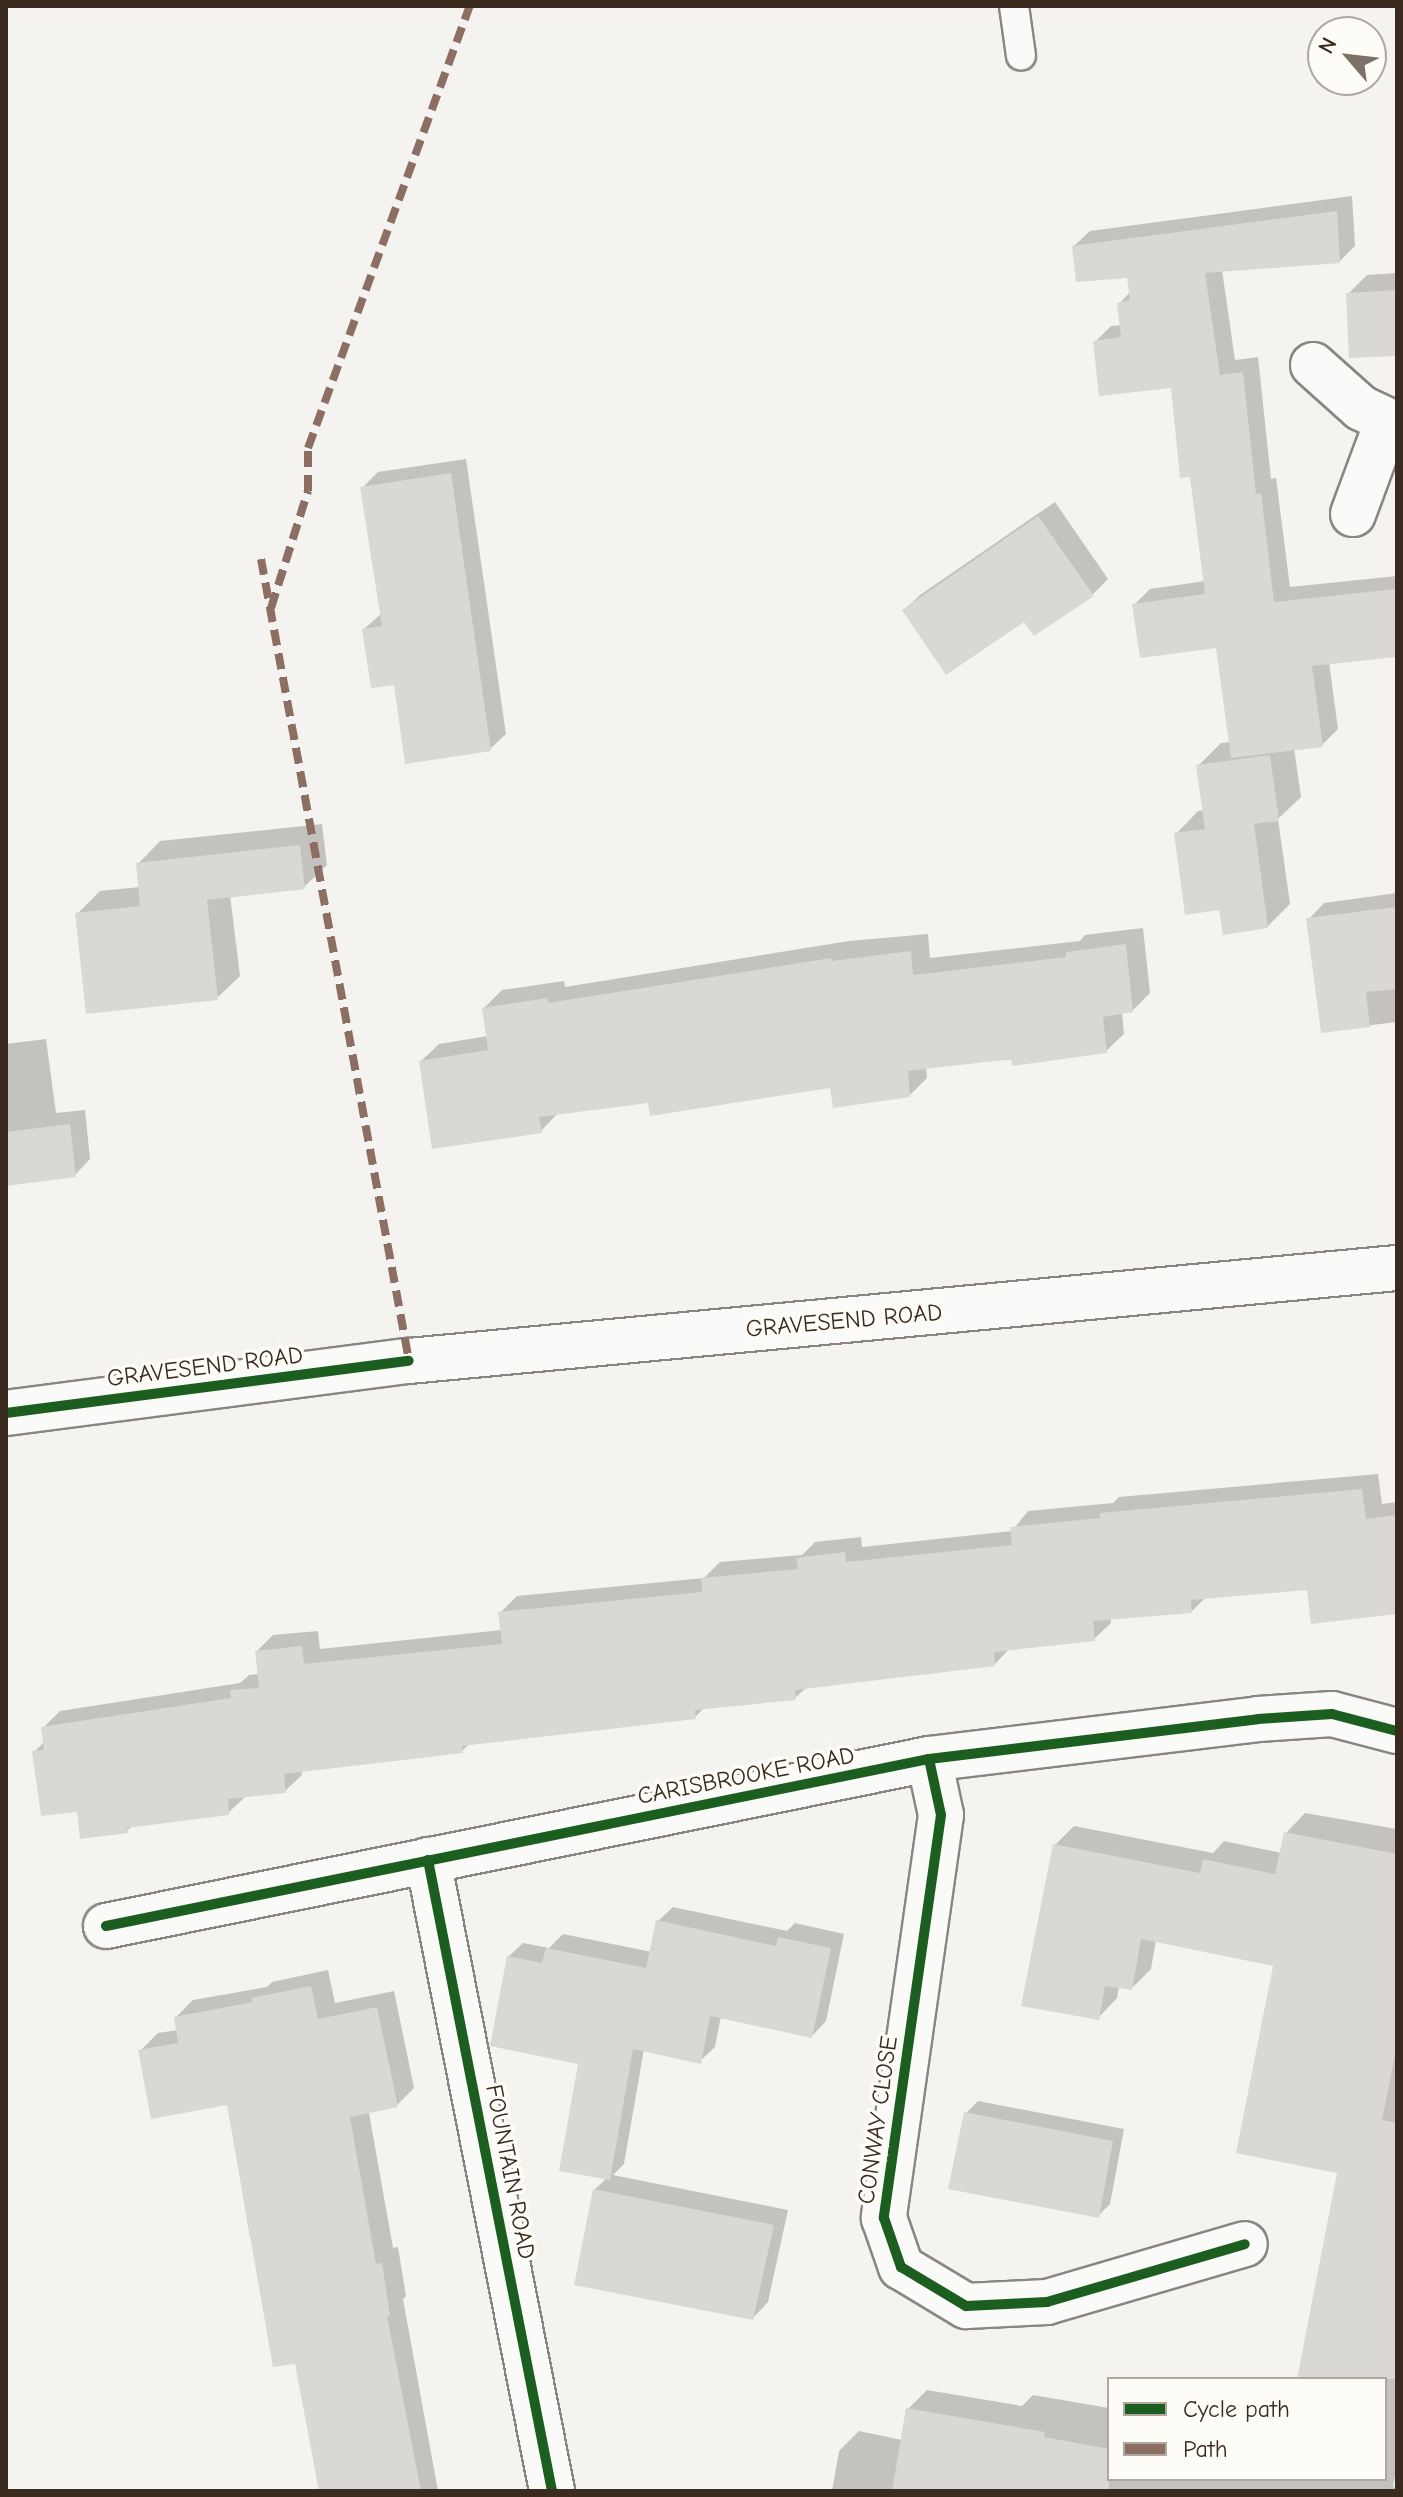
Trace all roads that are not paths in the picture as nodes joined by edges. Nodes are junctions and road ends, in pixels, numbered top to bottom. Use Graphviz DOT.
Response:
graph roads {
  1 [pos="1014,6"];
  2 [pos="1021,56"];
  3 [pos="1313,365"];
  4 [pos="1392,423"];
  5 [pos="1353,514"];
  6 [pos="1397,1268"];
  7 [pos="6,1413"];
  8 [pos="1397,1731"];
  9 [pos="929,1759"];
  10 [pos="428,1860"];
  11 [pos="106,1926"];
  12 [pos="1245,2244"];
  13 [pos="552,2491"];
  1 -- 2 [label="lane"];
  3 -- 4 [label="street"];
  4 -- 5 [label="street"];
  6 -- 7 [label="street, GRAVESEND ROAD"];
  8 -- 9 [label="street, CARISBROOKE ROAD"];
  9 -- 10 [label="street, CARISBROOKE ROAD"];
  9 -- 12 [label="street, CONWAY CLOSE"];
  10 -- 11 [label="street, CARISBROOKE ROAD"];
  10 -- 13 [label="street, FOUNTAIN ROAD"];
}
